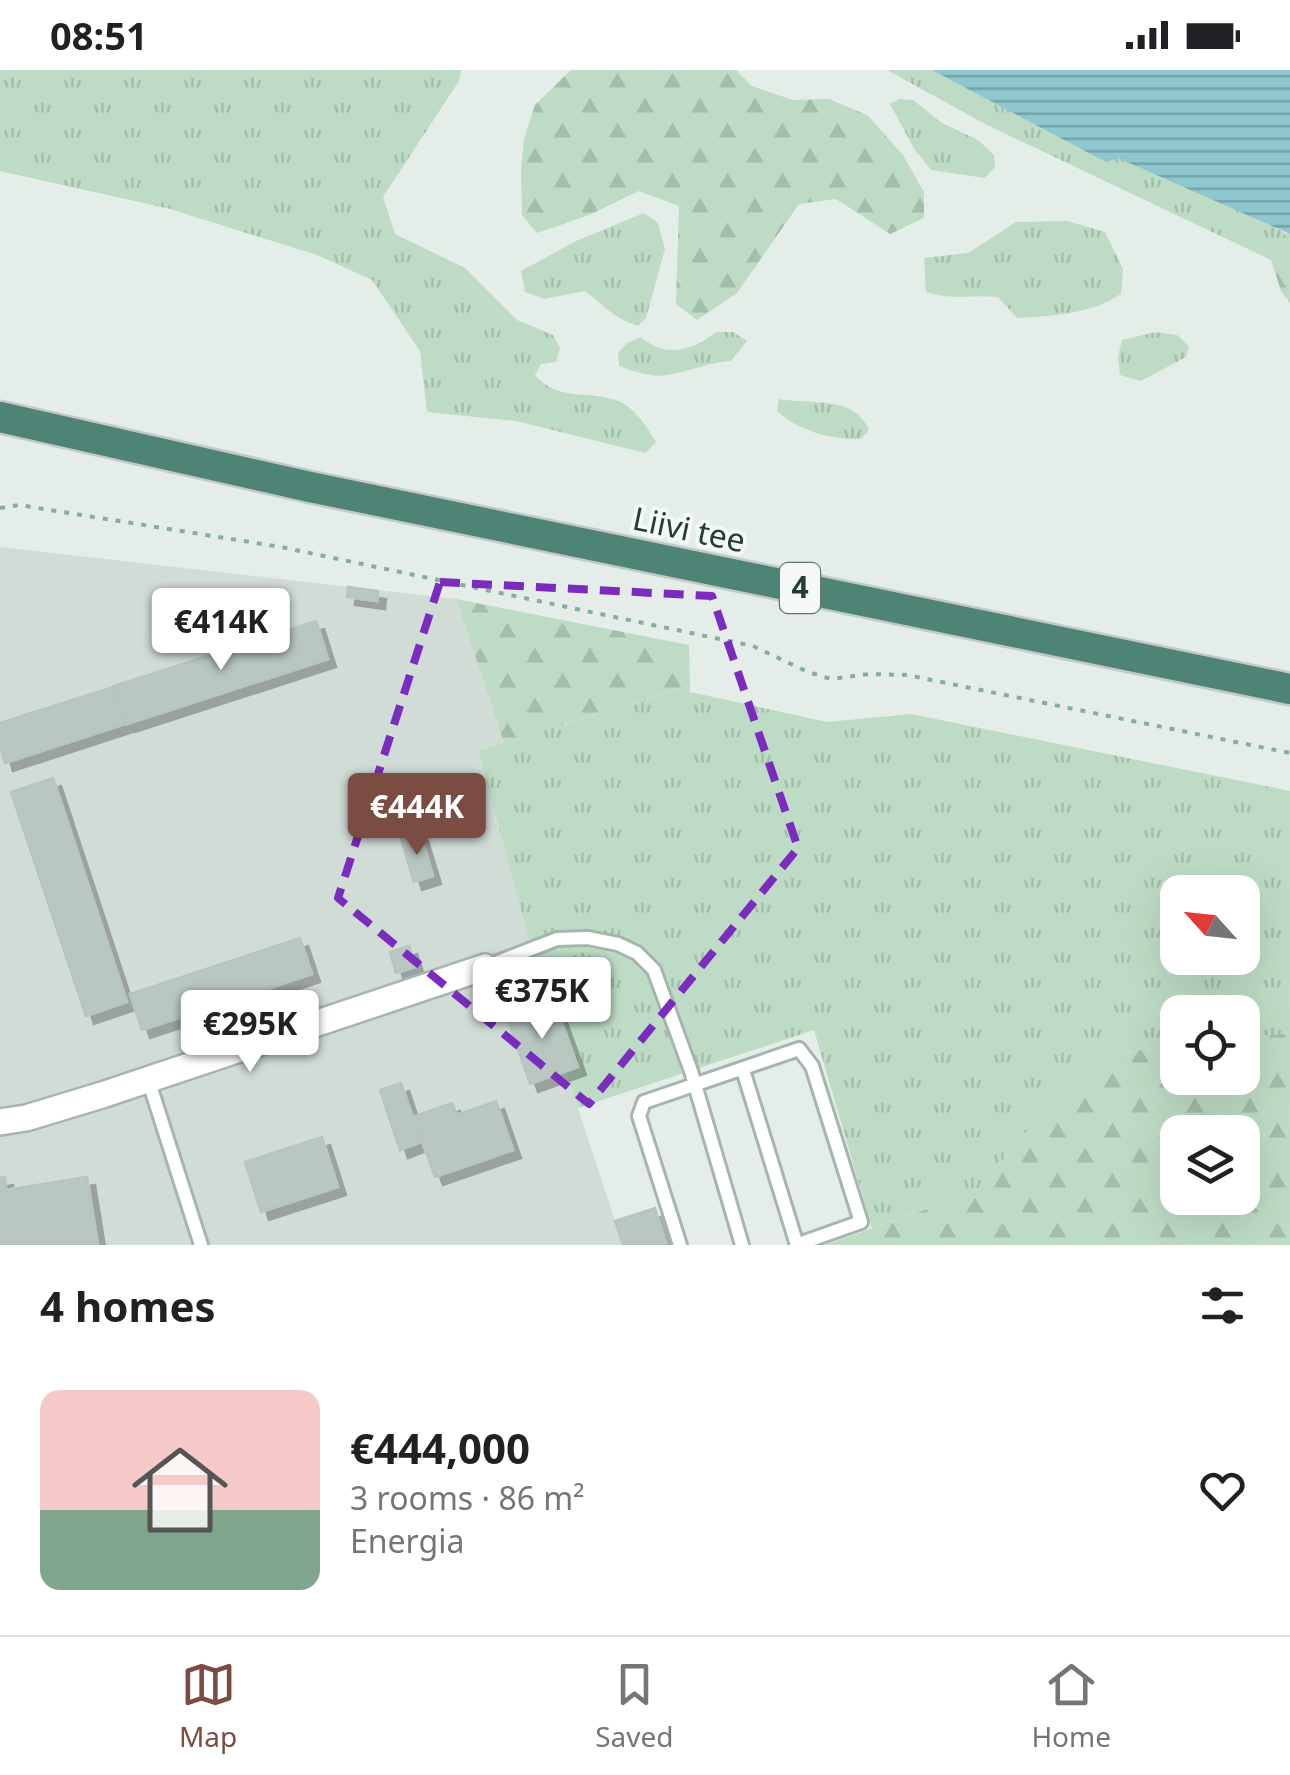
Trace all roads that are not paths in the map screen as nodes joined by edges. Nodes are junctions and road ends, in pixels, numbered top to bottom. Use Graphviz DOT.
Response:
graph roads {
  1 [pos="0,417"];
  2 [pos="0,430"];
  3 [pos="310,487"];
  4 [pos="1290,689"];
  5 [pos="485,967"];
  6 [pos="744,1070"];
  7 [pos="148,1080"];
  8 [pos="694,1086"];
  9 [pos="0,1122"];
  10 [pos="200,1245"];
  11 [pos="680,1245"];
  12 [pos="742,1245"];
  13 [pos="796,1245"];
  1 -- 3 [label="highway, Liivi tee / 4"];
  2 -- 3 [label="highway, Liivi tee / 4"];
  3 -- 4 [label="highway, Liivi tee / 4"];
  5 -- 7 [label="street"];
  5 -- 8 [label="lane"];
  6 -- 8 [label="lane"];
  6 -- 13 [label="lane"];
  6 -- 13 [label="lane"];
  7 -- 9 [label="street"];
  7 -- 10 [label="lane"];
  8 -- 11 [label="lane"];
  8 -- 12 [label="lane"];
}
